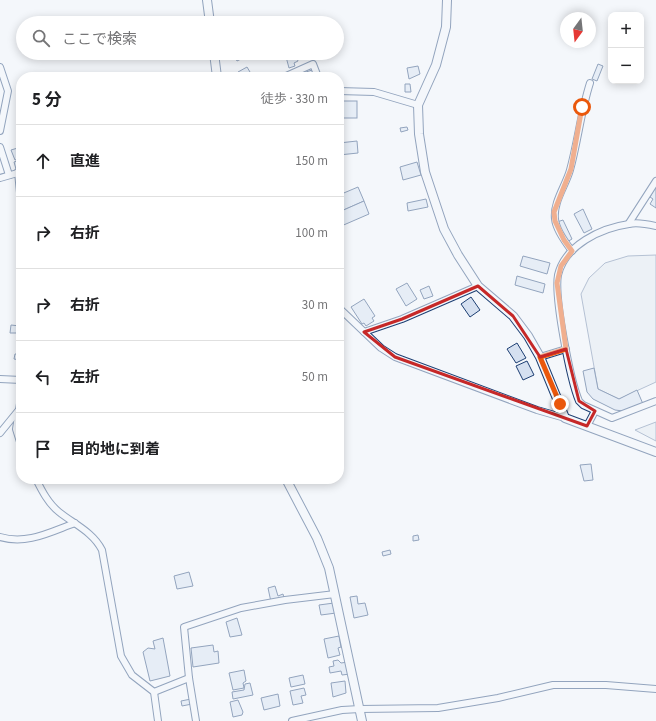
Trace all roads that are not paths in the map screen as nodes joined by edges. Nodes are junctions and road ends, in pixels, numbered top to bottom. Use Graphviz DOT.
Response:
graph roads {
  1 [pos="207,0"];
  2 [pos="447,0"];
  3 [pos="209,16"];
  4 [pos="215,60"];
  5 [pos="0,66"];
  6 [pos="216,72"];
  7 [pos="295,72"];
  8 [pos="316,72"];
  9 [pos="590,83"];
  10 [pos="344,92"];
  11 [pos="418,105"];
  12 [pos="0,131"];
  13 [pos="0,147"];
  14 [pos="16,173"];
  15 [pos="9,175"];
  16 [pos="0,178"];
  17 [pos="656,181"];
  18 [pos="629,223"];
  19 [pos="656,226"];
  20 [pos="572,251"];
  21 [pos="478,286"];
  22 [pos="344,313"];
  23 [pos="364,332"];
  24 [pos="566,349"];
  25 [pos="540,357"];
  26 [pos="0,379"];
  27 [pos="16,380"];
  28 [pos="656,401"];
  29 [pos="595,411"];
  30 [pos="16,413"];
  31 [pos="565,418"];
  32 [pos="587,426"];
  33 [pos="0,433"];
  34 [pos="656,452"];
  35 [pos="39,484"];
  36 [pos="289,484"];
  37 [pos="75,523"];
  38 [pos="0,538"];
  39 [pos="335,594"];
  40 [pos="189,678"];
  41 [pos="656,689"];
  42 [pos="154,692"];
  43 [pos="360,708"];
  44 [pos="158,721"];
  45 [pos="196,721"];
  46 [pos="292,721"];
  47 [pos="362,721"];
  1 -- 3 [label="street"];
  2 -- 11 [label="street"];
  4 -- 6 [label="street"];
  5 -- 12 [label="street"];
  7 -- 8 [label="street"];
  9 -- 20 [label="street"];
  10 -- 11 [label="street"];
  11 -- 21 [label="street"];
  13 -- 15 [label="street"];
  14 -- 15 [label="street"];
  15 -- 16 [label="street"];
  17 -- 18 [label="street"];
  18 -- 19 [label="street"];
  18 -- 20 [label="street"];
  20 -- 24 [label="street"];
  21 -- 23 [label="street"];
  21 -- 25 [label="street"];
  22 -- 23 [label="street"];
  23 -- 31 [label="street"];
  24 -- 25 [label="street"];
  24 -- 29 [label="street"];
  25 -- 31 [label="street"];
  26 -- 27 [label="street"];
  28 -- 29 [label="street"];
  29 -- 32 [label="street"];
  30 -- 33 [label="street"];
  31 -- 32 [label="street"];
  32 -- 34 [label="street"];
  35 -- 37 [label="street"];
  36 -- 39 [label="street"];
  37 -- 38 [label="street"];
  37 -- 42 [label="street"];
  39 -- 40 [label="street"];
  39 -- 43 [label="street"];
  40 -- 42 [label="street"];
  40 -- 45 [label="street"];
  41 -- 43 [label="street"];
  42 -- 44 [label="street"];
  43 -- 46 [label="street"];
  43 -- 47 [label="street"];
}
